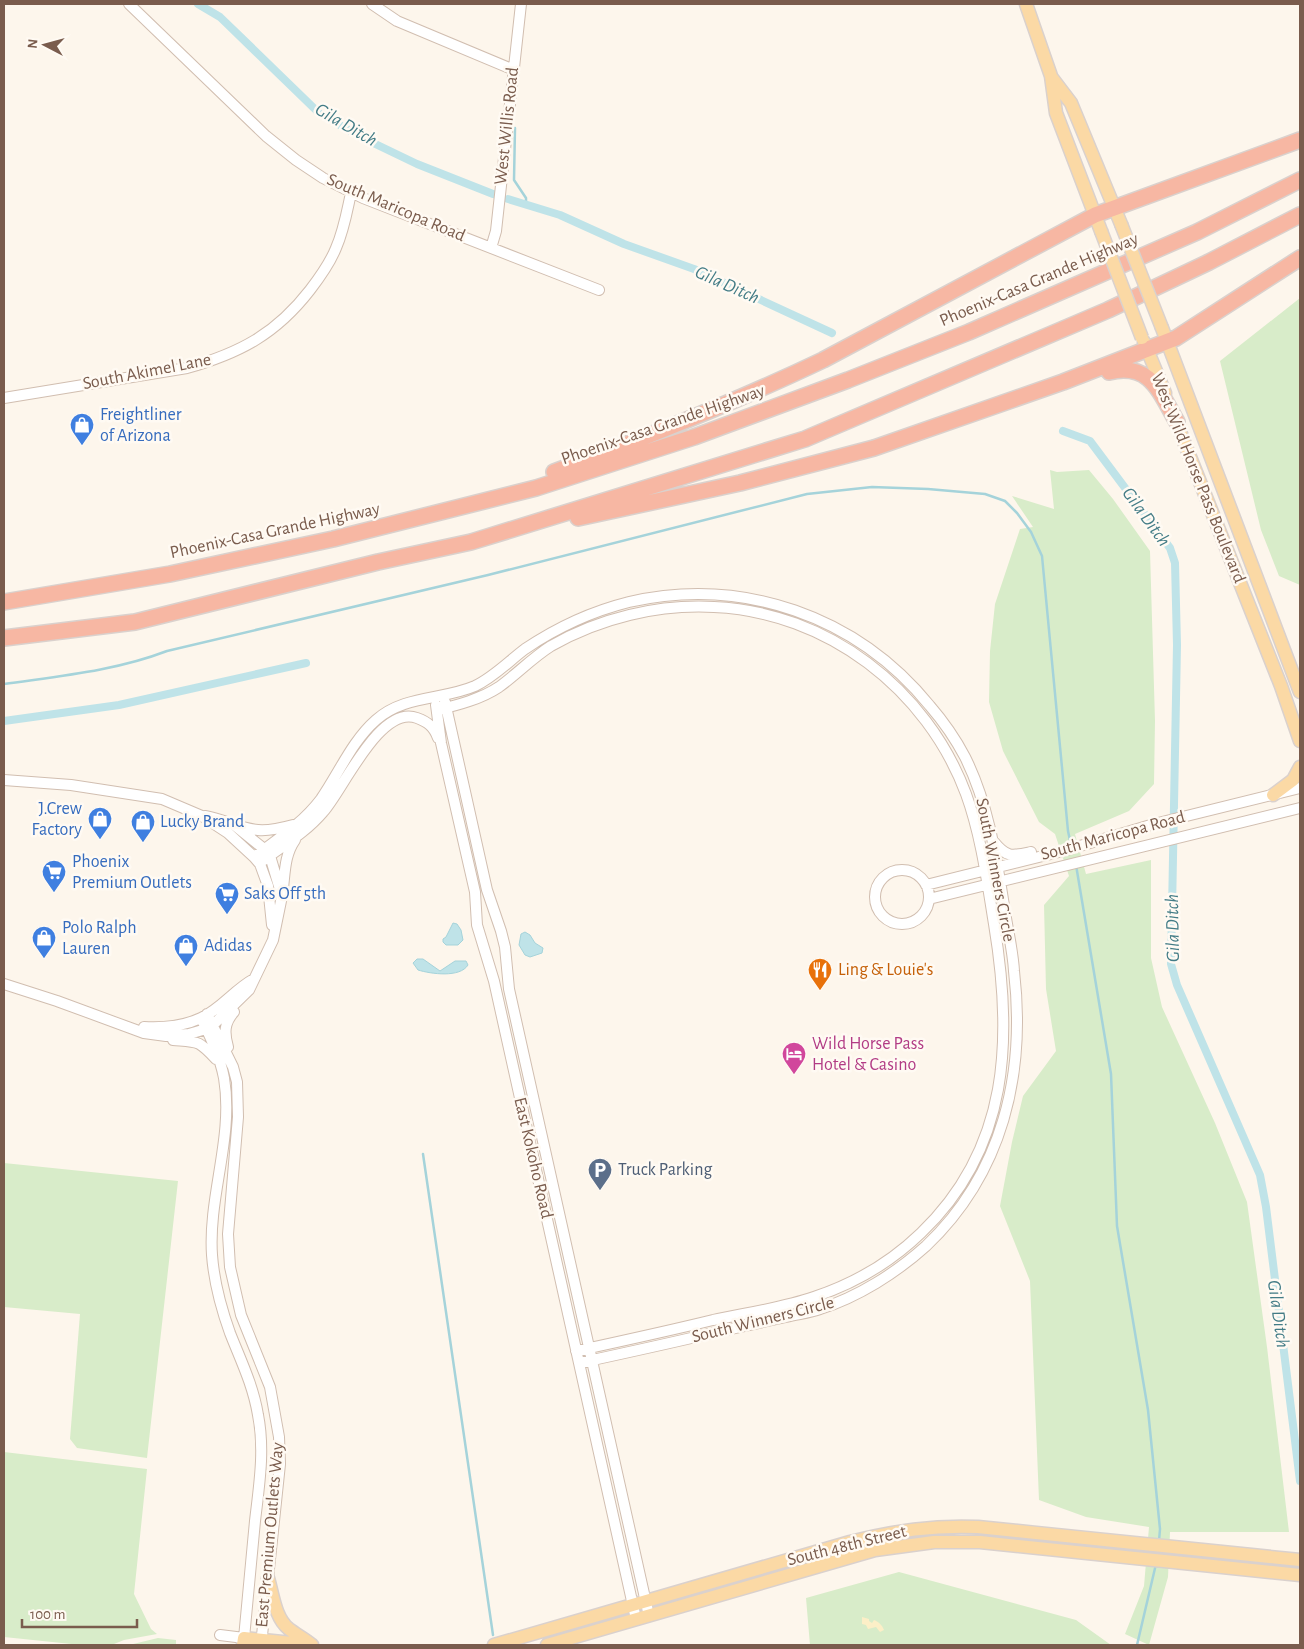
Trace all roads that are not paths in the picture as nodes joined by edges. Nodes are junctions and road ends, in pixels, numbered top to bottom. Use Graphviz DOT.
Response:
graph roads {
  1 [pos="129,4"];
  2 [pos="372,4"];
  3 [pos="521,4"];
  4 [pos="1026,4"];
  5 [pos="514,70"];
  6 [pos="1051,76"];
  7 [pos="1300,140"];
  8 [pos="1300,180"];
  9 [pos="352,193"];
  10 [pos="1115,208"];
  11 [pos="1300,215"];
  12 [pos="1095,216"];
  13 [pos="491,248"];
  14 [pos="1300,258"];
  15 [pos="599,290"];
  16 [pos="1165,335"];
  17 [pos="1145,344"];
  18 [pos="1063,382"];
  19 [pos="4,398"];
  20 [pos="1176,422"];
  21 [pos="481,502"];
  22 [pos="471,542"];
  23 [pos="653,598"];
  24 [pos="4,602"];
  25 [pos="655,610"];
  26 [pos="34,636"];
  27 [pos="4,638"];
  28 [pos="4,642"];
  29 [pos="895,669"];
  30 [pos="886,679"];
  31 [pos="1300,692"];
  32 [pos="439,695"];
  33 [pos="442,709"];
  34 [pos="1300,741"];
  35 [pos="441,743"];
  36 [pos="1300,767"];
  37 [pos="4,780"];
  38 [pos="1300,788"];
  39 [pos="1273,795"];
  40 [pos="1300,808"];
  41 [pos="310,813"];
  42 [pos="202,816"];
  43 [pos="232,823"];
  44 [pos="299,835"];
  45 [pos="992,839"];
  46 [pos="1062,851"];
  47 [pos="267,853"];
  48 [pos="257,860"];
  49 [pos="997,867"];
  50 [pos="984,870"];
  51 [pos="1000,883"];
  52 [pos="926,885"];
  53 [pos="987,886"];
  54 [pos="488,895"];
  55 [pos="282,896"];
  56 [pos="475,898"];
  57 [pos="929,899"];
  58 [pos="272,940"];
  59 [pos="254,979"];
  60 [pos="4,984"];
  61 [pos="242,997"];
  62 [pos="1016,1005"];
  63 [pos="1004,1006"];
  64 [pos="204,1016"];
  65 [pos="1004,1019"];
  66 [pos="1016,1019"];
  67 [pos="126,1026"];
  68 [pos="210,1026"];
  69 [pos="144,1033"];
  70 [pos="221,1065"];
  71 [pos="234,1067"];
  72 [pos="529,1079"];
  73 [pos="516,1082"];
  74 [pos="241,1315"];
  75 [pos="226,1320"];
  76 [pos="589,1348"];
  77 [pos="576,1351"];
  78 [pos="592,1360"];
  79 [pos="579,1363"];
  80 [pos="260,1478"];
  81 [pos="278,1480"];
  82 [pos="1300,1560"];
  83 [pos="1300,1575"];
  84 [pos="268,1578"];
  85 [pos="639,1603"];
  86 [pos="649,1616"];
  87 [pos="636,1620"];
  88 [pos="220,1635"];
  89 [pos="243,1641"];
  90 [pos="261,1642"];
  91 [pos="314,1645"];
  92 [pos="494,1645"];
  93 [pos="547,1645"];
  1 -- 9 [label="street, South Maricopa Road"];
  2 -- 5 [label="street"];
  3 -- 5 [label="street, West Willis Road"];
  4 -- 6 [label="main road"];
  5 -- 13 [label="street, West Willis Road"];
  6 -- 10 [label="main road, West Wild Horse Pass Boulevard"];
  6 -- 12 [label="main road, West Wild Horse Pass Boulevard"];
  7 -- 10 [label="highway"];
  8 -- 21 [label="highway, Phoenix-Casa Grande Highway"];
  9 -- 13 [label="street, South Maricopa Road"];
  9 -- 19 [label="street, South Akimel Lane"];
  10 -- 12 [label="highway"];
  10 -- 16 [label="main road, West Wild Horse Pass Boulevard, bridge"];
  11 -- 22 [label="highway"];
  12 -- 17 [label="main road, West Wild Horse Pass Boulevard, bridge"];
  12 -- 21 [label="highway"];
  13 -- 15 [label="street, South Maricopa Road"];
  14 -- 16 [label="highway"];
  16 -- 17 [label="highway"];
  16 -- 31 [label="main road, West Wild Horse Pass Boulevard"];
  17 -- 18 [label="highway"];
  17 -- 20 [label="main road, West Wild Horse Pass Boulevard"];
  18 -- 20 [label="highway"];
  18 -- 22 [label="highway"];
  20 -- 34 [label="main road, West Wild Horse Pass Boulevard"];
  21 -- 24 [label="highway, Phoenix-Casa Grande Highway"];
  22 -- 26 [label="highway"];
  23 -- 25 [label="street"];
  23 -- 29 [label="street, South Winners Circle"];
  23 -- 32 [label="street, South Winners Circle"];
  25 -- 30 [label="street, South Winners Circle"];
  25 -- 33 [label="street, South Winners Circle"];
  26 -- 27 [label="highway"];
  26 -- 28 [label="highway"];
  29 -- 30 [label="street"];
  29 -- 45 [label="street, South Winners Circle"];
  30 -- 50 [label="street, South Winners Circle"];
  32 -- 33 [label="street, East Kokoho Road"];
  32 -- 41 [label="street, South Winners Circle"];
  33 -- 35 [label="street, East Kokoho Road"];
  33 -- 54 [label="street, East Kokoho Road"];
  35 -- 44 [label="street, South Winners Circle"];
  35 -- 56 [label="street, East Kokoho Road"];
  36 -- 39 [label="main road"];
  37 -- 42 [label="street"];
  38 -- 39 [label="street, South Maricopa Road"];
  39 -- 46 [label="street, South Maricopa Road"];
  40 -- 51 [label="street, South Maricopa Road"];
  41 -- 43 [label="street"];
  41 -- 47 [label="street, South Winners Circle"];
  42 -- 43 [label="street"];
  42 -- 48 [label="street"];
  43 -- 47 [label="street"];
  44 -- 47 [label="street, South Winners Circle"];
  44 -- 55 [label="street"];
  45 -- 46 [label="street"];
  45 -- 49 [label="street, South Winners Circle"];
  46 -- 49 [label="street, South Maricopa Road"];
  47 -- 48 [label="street, South Winners Circle"];
  47 -- 55 [label="street"];
  48 -- 58 [label="street"];
  49 -- 50 [label="street, South Maricopa Road"];
  49 -- 51 [label="street, South Winners Circle"];
  50 -- 52 [label="street, South Maricopa Road"];
  50 -- 53 [label="street, South Winners Circle"];
  51 -- 53 [label="street, South Maricopa Road"];
  51 -- 62 [label="street, South Winners Circle"];
  52 -- 57 [label="street"];
  52 -- 57 [label="street"];
  53 -- 57 [label="street, South Maricopa Road"];
  53 -- 63 [label="street, South Winners Circle"];
  54 -- 56 [label="street"];
  54 -- 72 [label="street, East Kokoho Road"];
  55 -- 58 [label="street"];
  56 -- 73 [label="street, East Kokoho Road"];
  58 -- 59 [label="street"];
  59 -- 61 [label="street"];
  59 -- 64 [label="street"];
  60 -- 67 [label="street"];
  61 -- 68 [label="street"];
  61 -- 71 [label="street"];
  62 -- 63 [label="street"];
  62 -- 66 [label="street, South Winners Circle"];
  63 -- 65 [label="street, South Winners Circle"];
  64 -- 67 [label="street"];
  64 -- 68 [label="street, East Premium Outlets Way"];
  65 -- 66 [label="street"];
  65 -- 76 [label="street, South Winners Circle"];
  66 -- 78 [label="street, South Winners Circle"];
  67 -- 69 [label="street"];
  68 -- 69 [label="street"];
  68 -- 70 [label="street, East Premium Outlets Way"];
  68 -- 71 [label="street, East Premium Outlets Way"];
  69 -- 70 [label="street"];
  70 -- 75 [label="street, East Premium Outlets Way"];
  71 -- 74 [label="street, East Premium Outlets Way"];
  72 -- 73 [label="street"];
  72 -- 76 [label="street, East Kokoho Road"];
  73 -- 77 [label="street, East Kokoho Road"];
  74 -- 75 [label="street"];
  74 -- 81 [label="street, East Premium Outlets Way"];
  75 -- 80 [label="street, East Premium Outlets Way"];
  76 -- 77 [label="street, South Winners Circle"];
  76 -- 78 [label="street, East Kokoho Road"];
  77 -- 79 [label="street, East Kokoho Road"];
  78 -- 79 [label="street, South Winners Circle"];
  78 -- 85 [label="street, East Kokoho Road"];
  79 -- 85 [label="street, East Kokoho Road"];
  80 -- 81 [label="street"];
  80 -- 89 [label="street, East Premium Outlets Way"];
  81 -- 84 [label="street, East Premium Outlets Way"];
  82 -- 85 [label="main road, South 48th Street"];
  83 -- 86 [label="main road, South 48th Street"];
  84 -- 90 [label="street, East Premium Outlets Way"];
  84 -- 91 [label="main road"];
  85 -- 86 [label="street, East Kokoho Road"];
  85 -- 87 [label="street, East Kokoho Road"];
  85 -- 92 [label="main road, South 48th Street"];
  86 -- 87 [label="main road, South 48th Street"];
  87 -- 93 [label="main road, South 48th Street"];
  88 -- 89 [label="street"];
  89 -- 90 [label="main road"];
  90 -- 91 [label="main road"];
}
